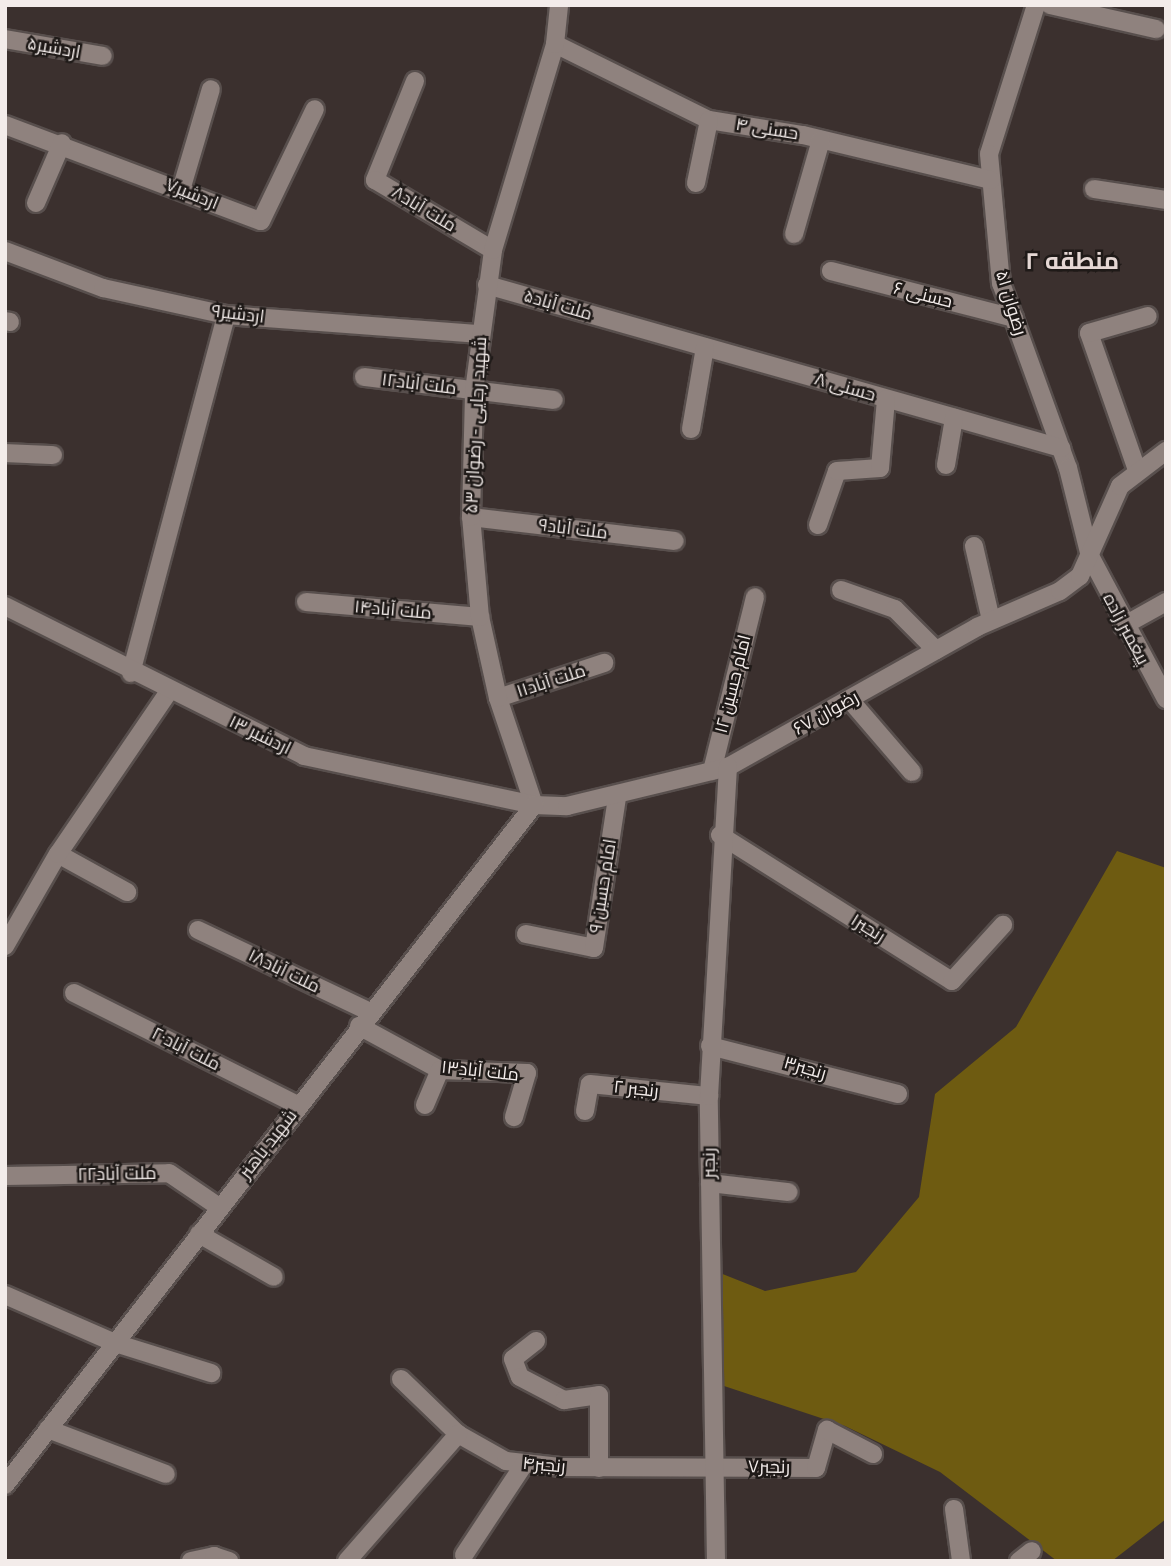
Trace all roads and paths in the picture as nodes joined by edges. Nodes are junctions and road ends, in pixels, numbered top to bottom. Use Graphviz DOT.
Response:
graph roads {
  1 [pos="1036,5"];
  2 [pos="1050,5"];
  3 [pos="557,6"];
  4 [pos="1156,29"];
  5 [pos="5,38"];
  6 [pos="555,44"];
  7 [pos="103,57"];
  8 [pos="415,81"];
  9 [pos="211,89"];
  10 [pos="315,109"];
  11 [pos="709,120"];
  12 [pos="5,125"];
  13 [pos="821,140"];
  14 [pos="62,143"];
  15 [pos="991,180"];
  16 [pos="696,183"];
  17 [pos="1094,189"];
  18 [pos="181,190"];
  19 [pos="1166,200"];
  20 [pos="36,203"];
  21 [pos="794,234"];
  22 [pos="493,250"];
  23 [pos="5,251"];
  24 [pos="831,271"];
  25 [pos="487,285"];
  26 [pos="226,315"];
  27 [pos="1148,316"];
  28 [pos="1014,318"];
  29 [pos="629,326"];
  30 [pos="480,334"];
  31 [pos="705,347"];
  32 [pos="364,377"];
  33 [pos="474,391"];
  34 [pos="886,399"];
  35 [pos="554,400"];
  36 [pos="954,418"];
  37 [pos="691,429"];
  38 [pos="1061,449"];
  39 [pos="1166,451"];
  40 [pos="5,453"];
  41 [pos="53,455"];
  42 [pos="946,466"];
  43 [pos="1137,470"];
  44 [pos="471,517"];
  45 [pos="818,525"];
  46 [pos="675,541"];
  47 [pos="974,546"];
  48 [pos="1090,556"];
  49 [pos="841,590"];
  50 [pos="755,597"];
  51 [pos="1166,602"];
  52 [pos="306,603"];
  53 [pos="5,607"];
  54 [pos="480,617"];
  55 [pos="991,621"];
  56 [pos="1123,626"];
  57 [pos="936,650"];
  58 [pos="604,663"];
  59 [pos="131,673"];
  60 [pos="169,691"];
  61 [pos="498,698"];
  62 [pos="1166,699"];
  63 [pos="850,700"];
  64 [pos="720,769"];
  65 [pos="912,772"];
  66 [pos="617,797"];
  67 [pos="534,805"];
  68 [pos="720,835"];
  69 [pos="58,854"];
  70 [pos="127,892"];
  71 [pos="1003,925"];
  72 [pos="10,927"];
  73 [pos="198,930"];
  74 [pos="526,934"];
  75 [pos="5,946"];
  76 [pos="74,993"];
  77 [pos="365,1019"];
  78 [pos="710,1046"];
  79 [pos="440,1070"];
  80 [pos="898,1094"];
  81 [pos="709,1096"];
  82 [pos="298,1105"];
  83 [pos="425,1105"];
  84 [pos="585,1111"];
  85 [pos="514,1118"];
  86 [pos="5,1176"];
  87 [pos="710,1183"];
  88 [pos="789,1192"];
  89 [pos="219,1207"];
  90 [pos="199,1234"];
  91 [pos="274,1277"];
  92 [pos="5,1294"];
  93 [pos="536,1341"];
  94 [pos="114,1343"];
  95 [pos="211,1373"];
  96 [pos="401,1379"];
  97 [pos="48,1429"];
  98 [pos="458,1434"];
  99 [pos="873,1454"];
  100 [pos="525,1463"];
  101 [pos="11,1466"];
  102 [pos="599,1468"];
  103 [pos="715,1468"];
  104 [pos="166,1474"];
  105 [pos="5,1485"];
  106 [pos="954,1509"];
  107 [pos="464,1555"];
  108 [pos="191,1561"];
  109 [pos="229,1561"];
  110 [pos="347,1561"];
  111 [pos="716,1561"];
  112 [pos="961,1561"];
  1 -- 15 [label="street, رضوان ۵۱"];
  2 -- 4 [label="street"];
  3 -- 6 [label="street, شهید رجایی - رضوان ۵۳"];
  5 -- 7 [label="street, اردشیر۵"];
  6 -- 11 [label="street, حسنی ۴"];
  6 -- 22 [label="street, شهید رجایی - رضوان ۵۳"];
  8 -- 22 [label="street, ملت آباد۸"];
  9 -- 18 [label="street"];
  10 -- 18 [label="street, اردشیر۷"];
  11 -- 13 [label="street, حسنی ۴"];
  11 -- 16 [label="street"];
  12 -- 14 [label="street, اردشیر۷"];
  13 -- 15 [label="street, حسنی ۴"];
  13 -- 21 [label="street"];
  14 -- 18 [label="street, اردشیر۷"];
  14 -- 20 [label="street"];
  15 -- 28 [label="street, رضوان ۵۱"];
  17 -- 19 [label="street"];
  22 -- 25 [label="street, شهید رجایی - رضوان ۵۳"];
  23 -- 26 [label="street, اردشیر۹"];
  24 -- 28 [label="street, حسنی ۶"];
  25 -- 29 [label="street, ملت آباد۵"];
  25 -- 30 [label="street, شهید رجایی - رضوان ۵۳"];
  26 -- 30 [label="street, اردشیر۹"];
  26 -- 59 [label="street"];
  27 -- 43 [label="street"];
  28 -- 38 [label="street, رضوان ۵۱"];
  29 -- 31 [label="street, حسنی ۸"];
  30 -- 33 [label="street, شهید رجایی - رضوان ۵۳"];
  31 -- 34 [label="street, حسنی ۸"];
  31 -- 37 [label="street"];
  32 -- 33 [label="street, ملت آباد۱۲"];
  33 -- 35 [label="street, ملت آباد۱۲"];
  33 -- 44 [label="street, شهید رجایی - رضوان ۵۳"];
  34 -- 36 [label="street, حسنی ۸"];
  34 -- 45 [label="street"];
  36 -- 38 [label="street, حسنی ۸"];
  36 -- 42 [label="street"];
  38 -- 48 [label="street, رضوان ۵۱"];
  39 -- 43 [label="street, رضوان ۶۷"];
  40 -- 41 [label="street"];
  43 -- 48 [label="street, رضوان ۶۷"];
  44 -- 46 [label="street, ملت آباد۹"];
  44 -- 54 [label="street, شهید رجایی - رضوان ۵۳"];
  47 -- 55 [label="street"];
  48 -- 55 [label="street, رضوان ۶۷"];
  48 -- 56 [label="street, پیغمبر زاده"];
  49 -- 57 [label="street"];
  50 -- 64 [label="street, امام حسین ۱۲"];
  51 -- 56 [label="street"];
  52 -- 54 [label="street, ملت آباد۱۴"];
  53 -- 59 [label="street, اردشیر ۱۳"];
  54 -- 61 [label="street, شهید رجایی - رضوان ۵۳"];
  55 -- 57 [label="street, رضوان ۶۷"];
  56 -- 62 [label="street, پیغمبر زاده"];
  57 -- 63 [label="street, رضوان ۶۷"];
  58 -- 61 [label="street, ملت آباد۱۱"];
  59 -- 60 [label="street, اردشیر ۱۳"];
  60 -- 67 [label="street, اردشیر ۱۳"];
  60 -- 69 [label="street"];
  61 -- 67 [label="street, شهید رجایی - رضوان ۵۳"];
  63 -- 64 [label="street, رضوان ۶۷"];
  63 -- 65 [label="street"];
  64 -- 66 [label="street, رضوان ۶۷"];
  64 -- 68 [label="street, رنجبر"];
  66 -- 67 [label="street, رضوان ۶۷"];
  66 -- 74 [label="street, امام حسین ۹"];
  67 -- 77 [label="street, شهید باهنر"];
  68 -- 71 [label="street, رنجبر۱"];
  68 -- 78 [label="street, رنجبر"];
  69 -- 70 [label="street"];
  69 -- 72 [label="street"];
  72 -- 75 [label="street"];
  73 -- 77 [label="street, ملت آباد۱۸"];
  76 -- 82 [label="street, ملت آباد۲۰"];
  77 -- 79 [label="street, ملت آباد۱۳"];
  77 -- 82 [label="street, شهید باهنر"];
  78 -- 80 [label="street, رنجبر۳"];
  78 -- 81 [label="street, رنجبر"];
  79 -- 83 [label="street"];
  79 -- 85 [label="street, ملت آباد۱۳"];
  81 -- 84 [label="street, رنجبر ۲"];
  81 -- 87 [label="street, رنجبر"];
  82 -- 89 [label="street, شهید باهنر"];
  86 -- 89 [label="street, ملت آباد۲۲"];
  87 -- 88 [label="street"];
  87 -- 103 [label="street, رنجبر"];
  89 -- 90 [label="street, شهید باهنر"];
  90 -- 91 [label="street"];
  90 -- 94 [label="street, شهید باهنر"];
  92 -- 94 [label="street"];
  93 -- 102 [label="street"];
  94 -- 95 [label="street"];
  94 -- 97 [label="street, شهید باهنر"];
  96 -- 98 [label="street, رنجبر۴"];
  97 -- 101 [label="street, شهید باهنر"];
  97 -- 104 [label="street"];
  98 -- 100 [label="street, رنجبر۴"];
  98 -- 110 [label="street"];
  99 -- 103 [label="street, رنجبر۷"];
  100 -- 102 [label="street, رنجبر۴"];
  100 -- 107 [label="street"];
  101 -- 105 [label="street, شهید باهنر"];
  102 -- 103 [label="street, رنجبر۴"];
  103 -- 111 [label="street, رنجبر"];
  106 -- 112 [label="street"];
  108 -- 109 [label="street"];
}
